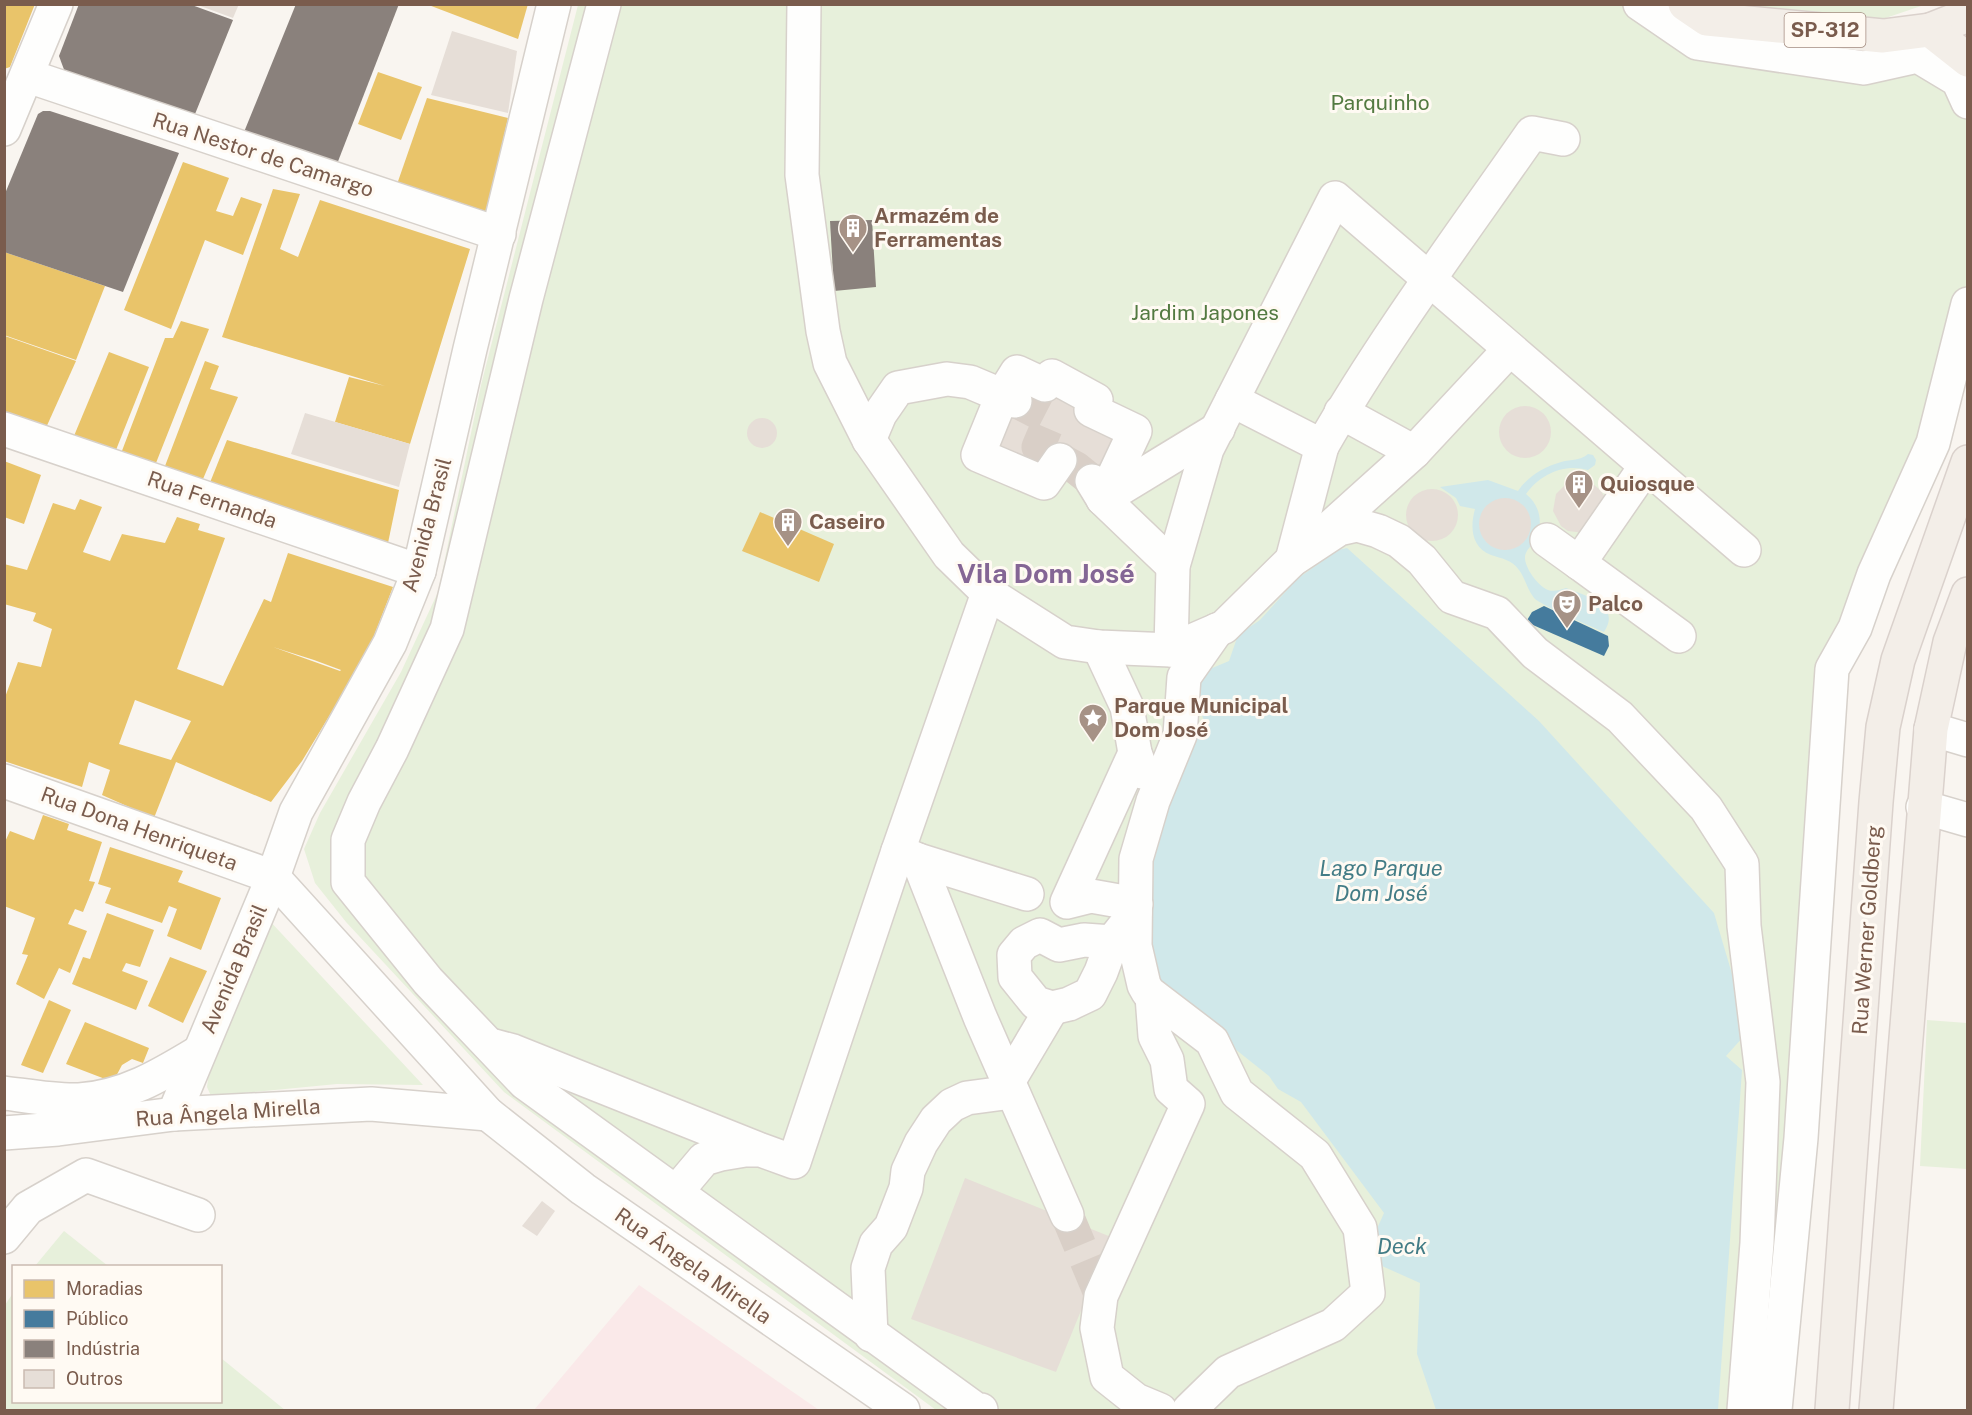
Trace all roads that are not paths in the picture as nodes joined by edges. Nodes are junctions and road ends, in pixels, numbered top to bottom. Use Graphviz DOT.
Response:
graph roads {
  1 [pos="56,4"];
  2 [pos="554,4"];
  3 [pos="604,4"];
  4 [pos="804,4"];
  5 [pos="1640,4"];
  6 [pos="1685,4"];
  7 [pos="1968,15"];
  8 [pos="1930,30"];
  9 [pos="1968,60"];
  10 [pos="17,86"];
  11 [pos="1968,102"];
  12 [pos="4,129"];
  13 [pos="1563,139"];
  14 [pos="499,234"];
  15 [pos="1430,280"];
  16 [pos="1968,304"];
  17 [pos="1510,349"];
  18 [pos="830,363"];
  19 [pos="1009,399"];
  20 [pos="889,402"];
  21 [pos="1341,412"];
  22 [pos="1225,415"];
  23 [pos="4,429"];
  24 [pos="869,440"];
  25 [pos="1322,446"];
  26 [pos="1414,452"];
  27 [pos="1060,460"];
  28 [pos="1968,462"];
  29 [pos="1646,466"];
  30 [pos="1097,489"];
  31 [pos="1547,540"];
  32 [pos="1744,550"];
  33 [pos="1292,560"];
  34 [pos="1579,563"];
  35 [pos="1173,566"];
  36 [pos="418,571"];
  37 [pos="988,592"];
  38 [pos="1968,594"];
  39 [pos="1217,630"];
  40 [pos="1680,636"];
  41 [pos="1099,647"];
  42 [pos="1171,650"];
  43 [pos="1931,729"];
  44 [pos="1968,740"];
  45 [pos="1135,753"];
  46 [pos="4,781"];
  47 [pos="1154,801"];
  48 [pos="1923,807"];
  49 [pos="1968,820"];
  50 [pos="908,855"];
  51 [pos="273,877"];
  52 [pos="1027,894"];
  53 [pos="1067,902"];
  54 [pos="1136,908"];
  55 [pos="1040,935"];
  56 [pos="1112,942"];
  57 [pos="1152,996"];
  58 [pos="1052,1008"];
  59 [pos="489,1045"];
  60 [pos="199,1052"];
  61 [pos="1010,1087"];
  62 [pos="4,1093"];
  63 [pos="1237,1093"];
  64 [pos="1188,1104"];
  65 [pos="174,1114"];
  66 [pos="488,1114"];
  67 [pos="4,1133"];
  68 [pos="760,1150"];
  69 [pos="677,1191"];
  70 [pos="198,1215"];
  71 [pos="1067,1215"];
  72 [pos="4,1237"];
  73 [pos="871,1335"];
  74 [pos="903,1410"];
  75 [pos="981,1410"];
  76 [pos="1160,1410"];
  77 [pos="1189,1410"];
  78 [pos="1744,1410"];
  79 [pos="1775,1410"];
  80 [pos="1832,1410"];
  81 [pos="1876,1410"];
  1 -- 10 [label="street"];
  2 -- 14 [label="street, Avenida Brasil"];
  3 -- 59 [label="street"];
  4 -- 18 [label="street"];
  5 -- 11 [label="street"];
  6 -- 8 [label="main road, SP-312"];
  7 -- 8 [label="main road, SP-312"];
  8 -- 9 [label="main road"];
  10 -- 12 [label="street"];
  10 -- 14 [label="street, Rua Nestor de Camargo"];
  13 -- 15 [label="street"];
  14 -- 36 [label="street, Avenida Brasil"];
  15 -- 17 [label="street"];
  15 -- 21 [label="street"];
  15 -- 22 [label="street"];
  16 -- 79 [label="street"];
  17 -- 26 [label="street"];
  17 -- 29 [label="street"];
  18 -- 20 [label="street"];
  18 -- 24 [label="street"];
  19 -- 20 [label="street"];
  19 -- 27 [label="street"];
  19 -- 30 [label="street"];
  20 -- 24 [label="street"];
  21 -- 25 [label="street"];
  21 -- 26 [label="street"];
  22 -- 25 [label="street"];
  22 -- 30 [label="street"];
  22 -- 35 [label="street"];
  23 -- 36 [label="street, Rua Fernanda"];
  24 -- 37 [label="street"];
  25 -- 33 [label="street"];
  26 -- 33 [label="street"];
  28 -- 80 [label="main road, Rua Werner Goldberg"];
  29 -- 32 [label="street"];
  29 -- 34 [label="street"];
  30 -- 35 [label="street"];
  31 -- 34 [label="street"];
  33 -- 39 [label="street"];
  33 -- 78 [label="street"];
  34 -- 40 [label="street"];
  35 -- 42 [label="street"];
  36 -- 51 [label="street, Avenida Brasil"];
  37 -- 41 [label="street"];
  37 -- 50 [label="street"];
  38 -- 43 [label="main road"];
  39 -- 42 [label="street"];
  39 -- 47 [label="street"];
  41 -- 42 [label="street"];
  41 -- 45 [label="street"];
  43 -- 44 [label="street"];
  43 -- 48 [label="main road"];
  45 -- 47 [label="street"];
  45 -- 53 [label="street"];
  46 -- 51 [label="street, Rua Dona Henriqueta"];
  47 -- 54 [label="street"];
  48 -- 49 [label="street"];
  48 -- 81 [label="main road"];
  50 -- 52 [label="street"];
  50 -- 61 [label="street"];
  50 -- 68 [label="street"];
  51 -- 60 [label="street, Avenida Brasil"];
  51 -- 66 [label="street, Rua Ângela Mirella"];
  52 -- 53 [label="street"];
  52 -- 55 [label="street"];
  53 -- 54 [label="street"];
  54 -- 56 [label="street"];
  54 -- 57 [label="street"];
  55 -- 56 [label="street"];
  55 -- 58 [label="street"];
  56 -- 58 [label="street"];
  57 -- 63 [label="street"];
  57 -- 64 [label="street"];
  58 -- 61 [label="street"];
  59 -- 68 [label="street"];
  59 -- 69 [label="street"];
  60 -- 62 [label="street"];
  60 -- 65 [label="street, Avenida Brasil"];
  61 -- 71 [label="street"];
  61 -- 73 [label="street"];
  63 -- 64 [label="street"];
  63 -- 77 [label="street"];
  64 -- 76 [label="street"];
  65 -- 66 [label="street, Rua Ângela Mirella"];
  65 -- 67 [label="street, Rua Ângela Mirella"];
  66 -- 74 [label="street, Rua Ângela Mirella"];
  68 -- 69 [label="street"];
  69 -- 73 [label="street"];
  70 -- 72 [label="street"];
  73 -- 75 [label="street"];
}
